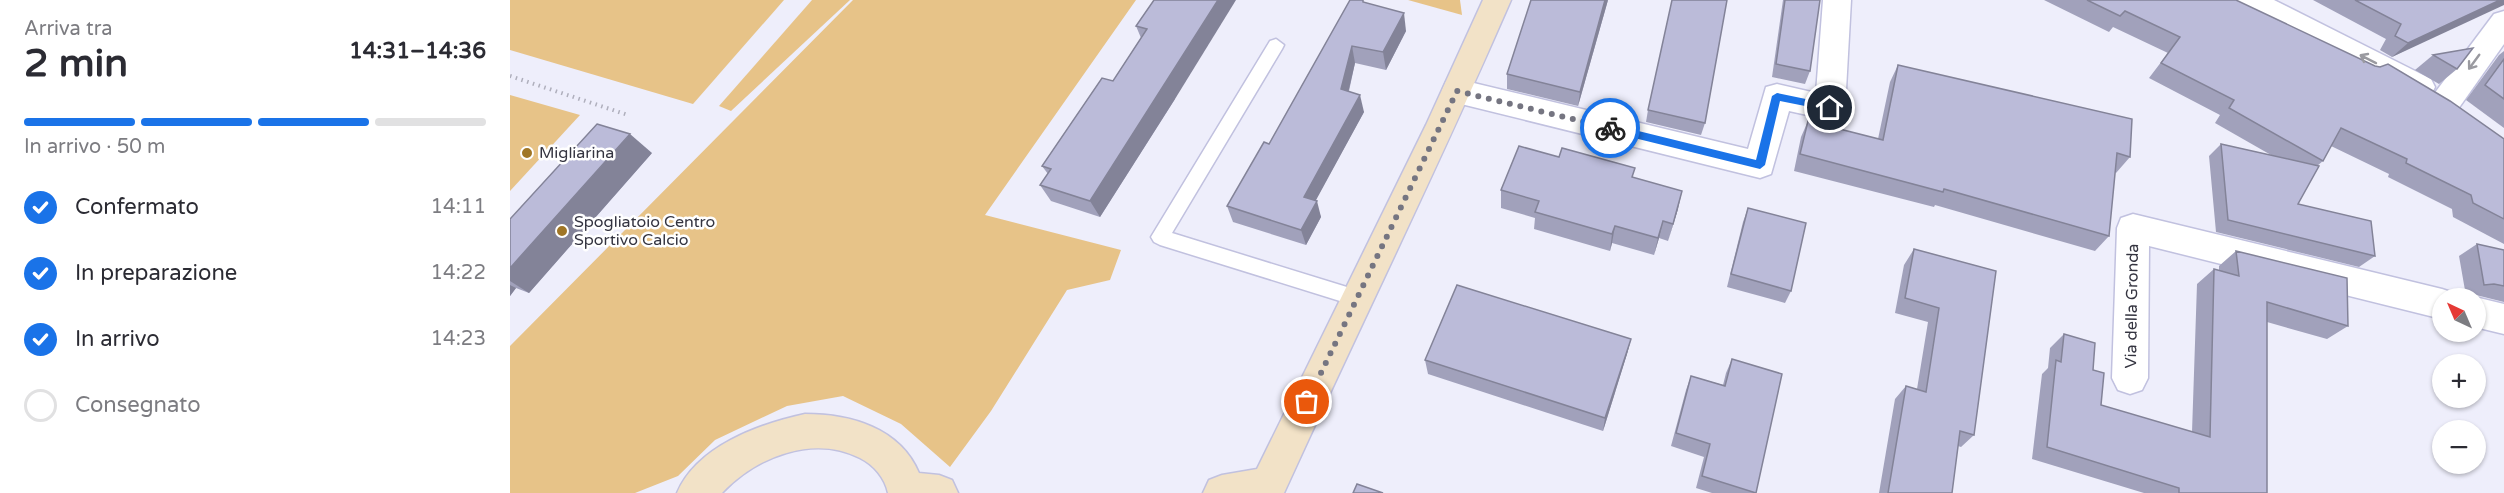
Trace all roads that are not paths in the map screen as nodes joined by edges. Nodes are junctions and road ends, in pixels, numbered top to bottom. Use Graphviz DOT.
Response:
graph roads {
  1 [pos="1837,0"];
  2 [pos="2248,0"];
  3 [pos="1489,6"];
  4 [pos="2504,22"];
  5 [pos="1276,45"];
  6 [pos="1457,91"];
  7 [pos="1356,298"];
  8 [pos="2432,302"];
  9 [pos="2486,315"];
  10 [pos="2504,319"];
  11 [pos="2130,378"];
  12 [pos="1267,489"];
  13 [pos="918,492"];
  14 [pos="696,493"];
  15 [pos="1222,493"];
  1 -- 6 [label="street"];
  4 -- 2 [label="street, one-way"];
  3 -- 6 [label="street"];
  5 -- 7 [label="lane"];
  6 -- 7 [label="street"];
  7 -- 12 [label="street"];
  8 -- 11 [label="street, Via della Gronda"];
  9 -- 10 [label="street"];
  12 -- 15 [label="street"];
  13 -- 14 [label="street"];
}
